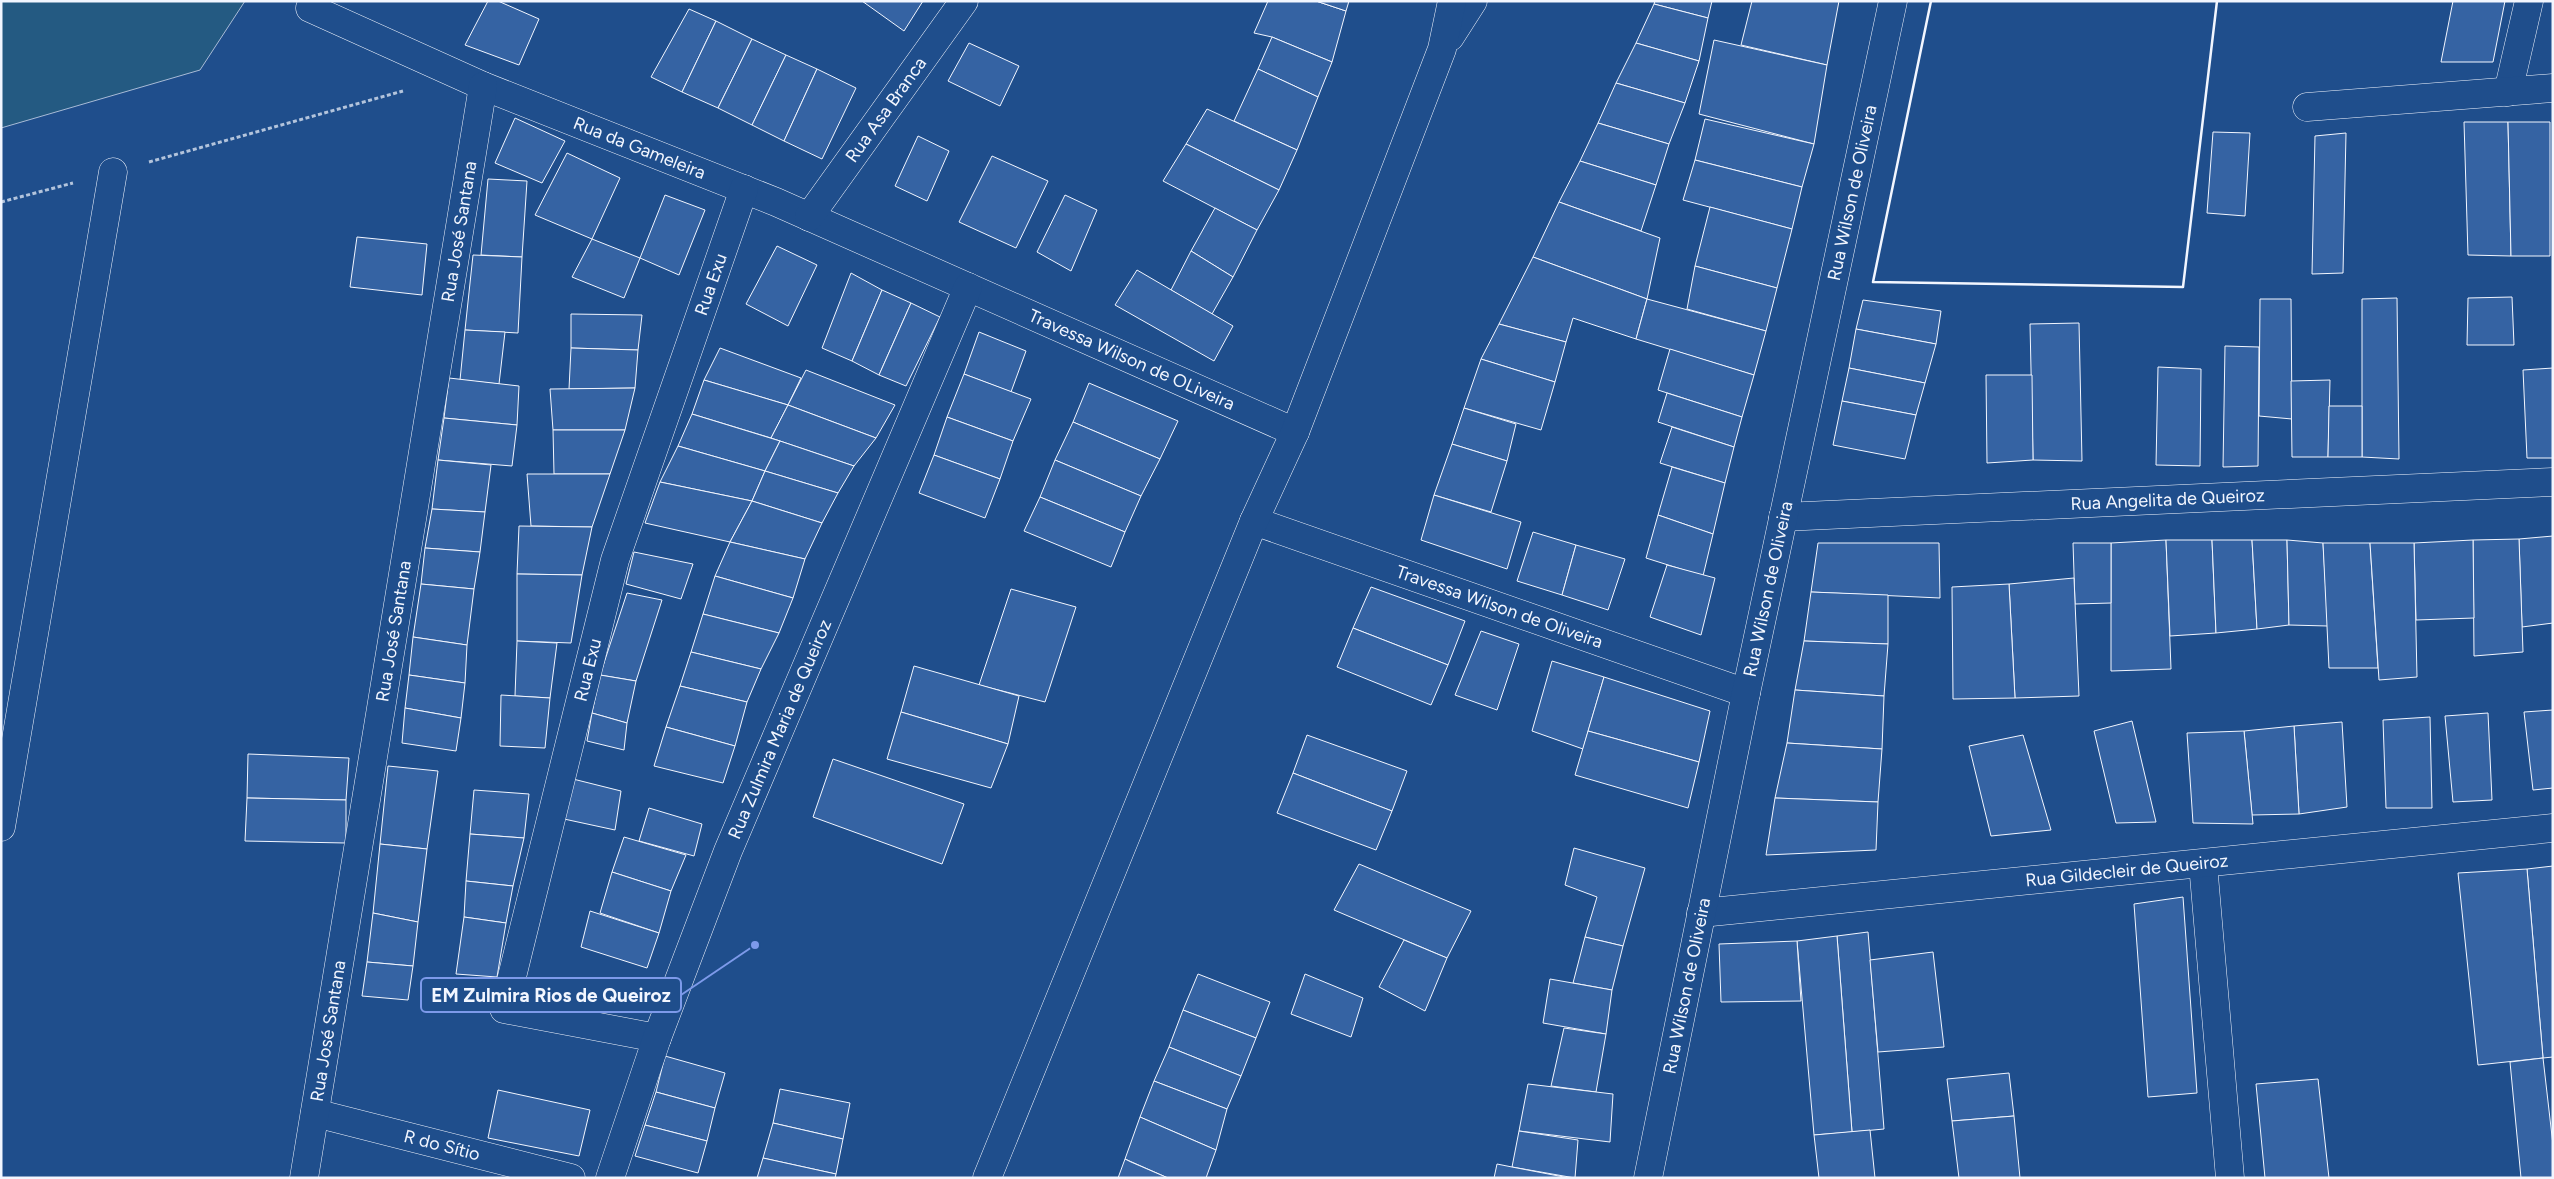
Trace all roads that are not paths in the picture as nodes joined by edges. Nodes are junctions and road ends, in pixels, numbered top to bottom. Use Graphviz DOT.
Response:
graph roads {
  1 [pos="964,1"];
  2 [pos="1452,1"];
  3 [pos="1473,1"];
  4 [pos="1893,1"];
  5 [pos="2529,1"];
  6 [pos="310,8"];
  7 [pos="1442,49"];
  8 [pos="483,86"];
  9 [pos="2553,88"];
  10 [pos="2508,92"];
  11 [pos="2307,107"];
  12 [pos="113,172"];
  13 [pos="744,189"];
  14 [pos="809,217"];
  15 [pos="968,287"];
  16 [pos="1295,432"];
  17 [pos="2553,482"];
  18 [pos="1783,517"];
  19 [pos="1254,520"];
  20 [pos="1746,693"];
  21 [pos="1,827"];
  22 [pos="2553,828"];
  23 [pos="2203,864"];
  24 [pos="1701,914"];
  25 [pos="658,1038"];
  26 [pos="315,1113"];
  27 [pos="304,1178"];
  28 [pos="571,1178"];
  29 [pos="610,1178"];
  30 [pos="987,1178"];
  31 [pos="1648,1178"];
  32 [pos="2230,1178"];
  1 -- 14 [label="street, Rua Asa Branca"];
  2 -- 7 [label="street"];
  3 -- 7 [label="street"];
  4 -- 18 [label="street, Rua Wilson de Oliveira"];
  5 -- 10 [label="street"];
  6 -- 8 [label="street, Rua da Gameleira"];
  7 -- 16 [label="street"];
  8 -- 13 [label="street, Rua da Gameleira"];
  8 -- 26 [label="street, Rua José Santana"];
  9 -- 10 [label="street"];
  10 -- 11 [label="street"];
  12 -- 21 [label="street"];
  13 -- 14 [label="street, Rua da Gameleira"];
  13 -- 25 [label="street, Rua Exu"];
  14 -- 15 [label="street, Rua da Gameleira"];
  15 -- 16 [label="street, Travessa Wilson de OLiveira"];
  15 -- 25 [label="street, Rua Zulmira Maria de Queiroz"];
  16 -- 19 [label="street"];
  17 -- 18 [label="street, Rua Angelita de Queiroz"];
  18 -- 20 [label="street, Rua Wilson de Oliveira"];
  19 -- 20 [label="street, Travessa Wilson de Oliveira"];
  19 -- 30 [label="street"];
  20 -- 24 [label="street, Rua Wilson de Oliveira"];
  22 -- 23 [label="street, Rua Gildecleir de Queiroz"];
  23 -- 24 [label="street, Rua Gildecleir de Queiroz"];
  23 -- 32 [label="street"];
  24 -- 31 [label="street, Rua Wilson de Oliveira"];
  25 -- 29 [label="street, Rua Zulmira Maria de Queiroz"];
  26 -- 27 [label="street, Rua José Santana"];
  26 -- 28 [label="street, R do Sítio"];
}
